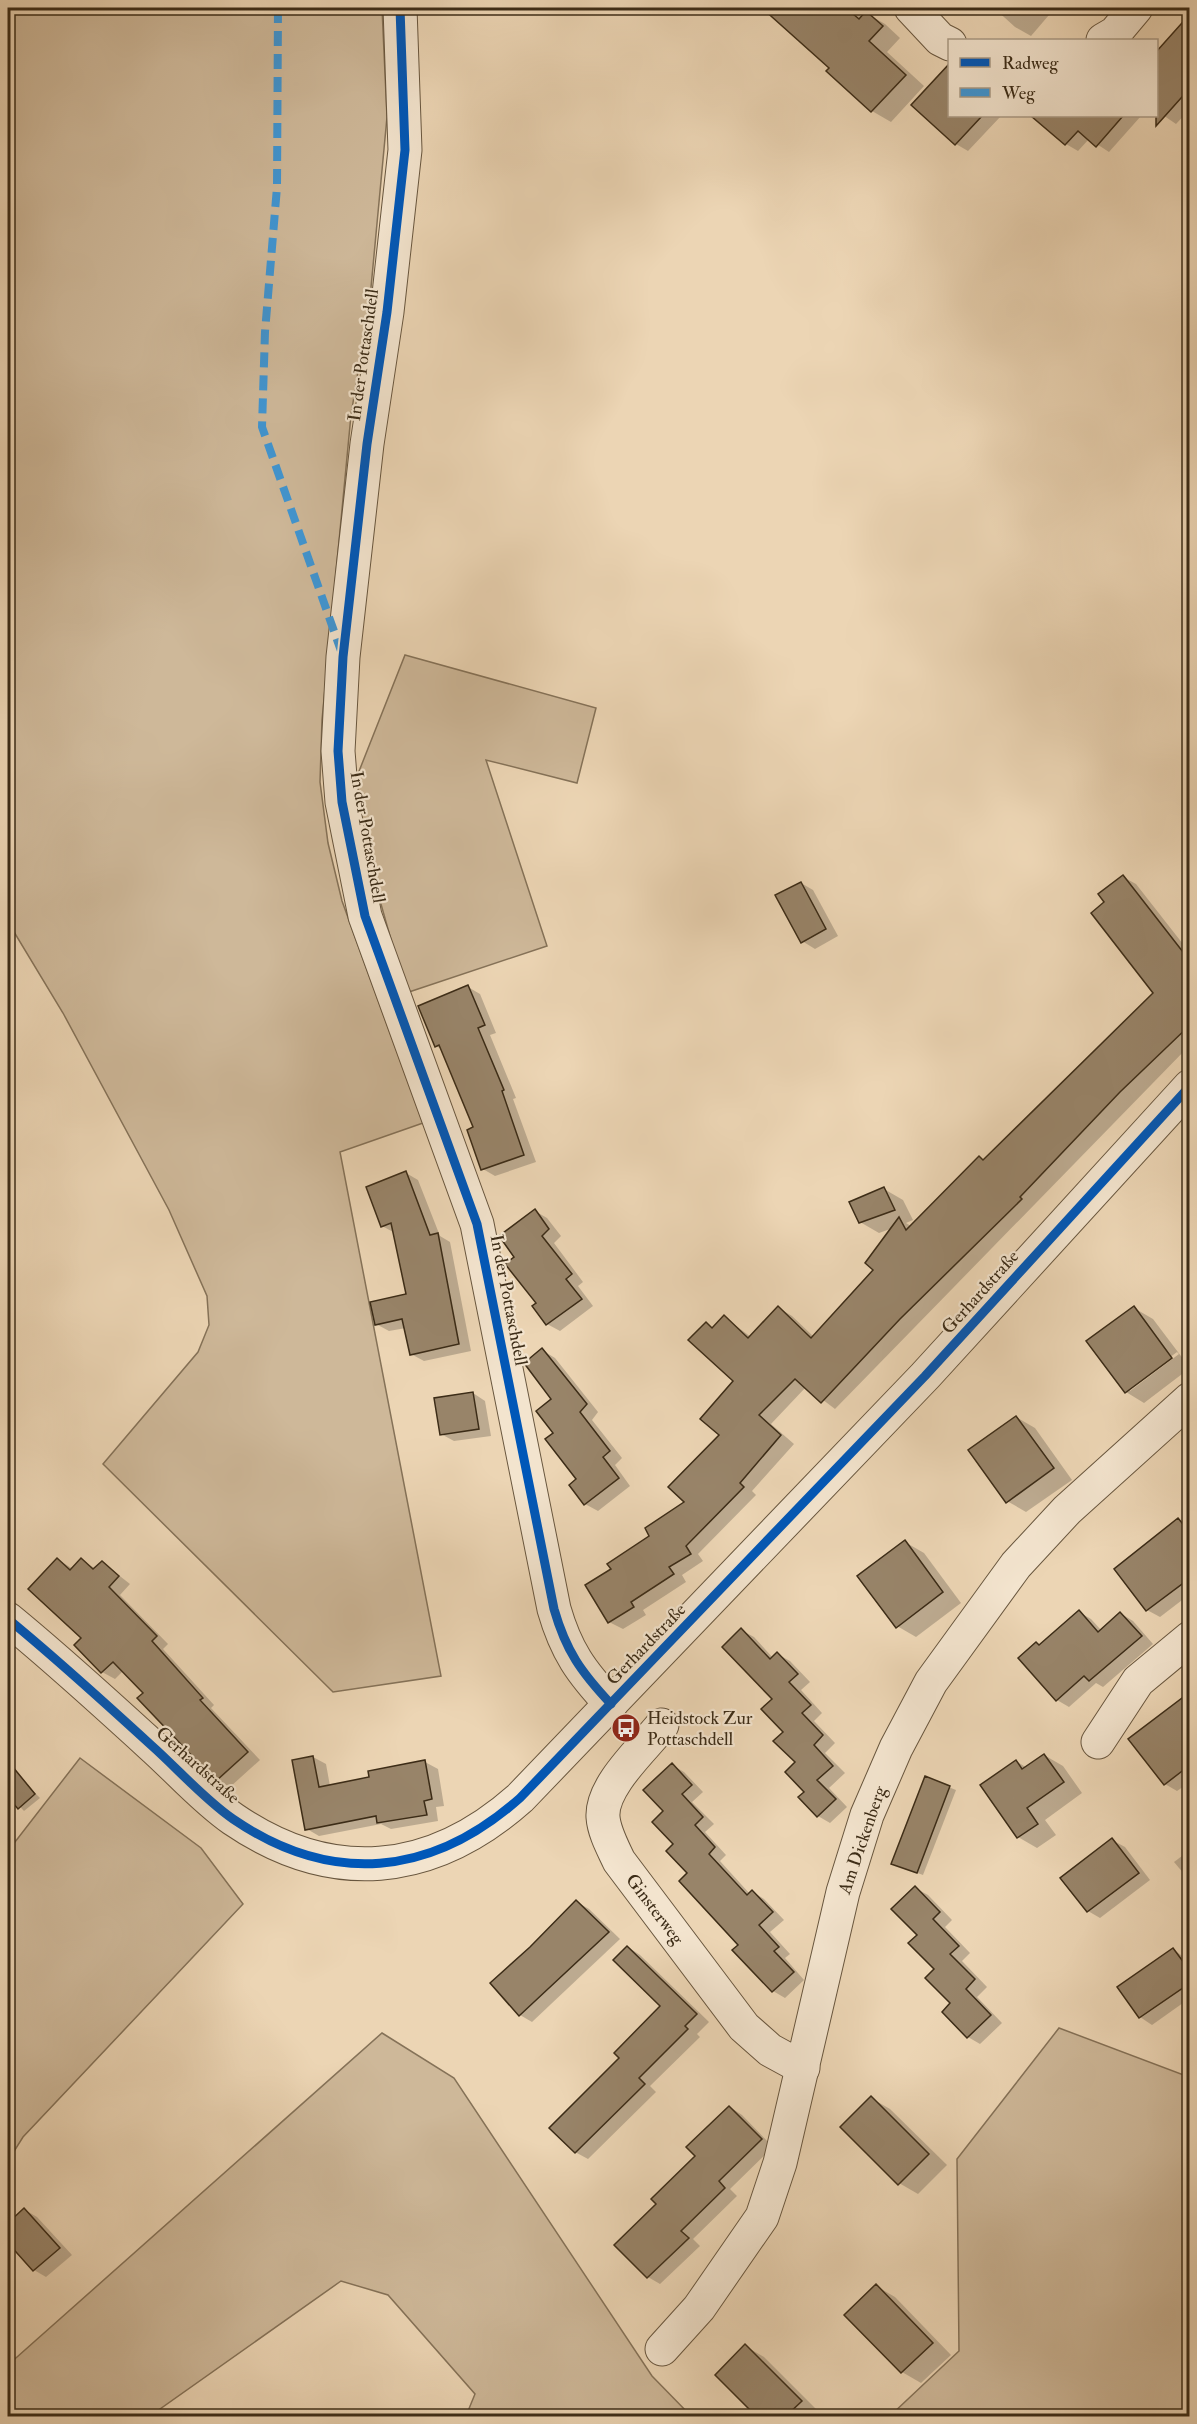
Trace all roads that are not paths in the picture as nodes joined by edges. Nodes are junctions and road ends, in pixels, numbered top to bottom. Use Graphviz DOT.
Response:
graph roads {
  1 [pos="400,8"];
  2 [pos="910,8"];
  3 [pos="1136,8"];
  4 [pos="1105,39"];
  5 [pos="948,43"];
  6 [pos="1190,1086"];
  7 [pos="1190,1399"];
  8 [pos="8,1619"];
  9 [pos="1190,1638"];
  10 [pos="611,1704"];
  11 [pos="663,1725"];
  12 [pos="1098,1742"];
  13 [pos="803,2068"];
  14 [pos="662,2349"];
  1 -- 10 [label="street, In der Pottaschdell"];
  2 -- 5 [label="street"];
  3 -- 4 [label="street"];
  6 -- 10 [label="street, Gerhardstraße"];
  7 -- 13 [label="street, Am Dickenberg"];
  8 -- 10 [label="street, Gerhardstraße"];
  9 -- 12 [label="street"];
  11 -- 13 [label="street, Ginsterweg"];
  13 -- 14 [label="street, Am Dickenberg"];
}
